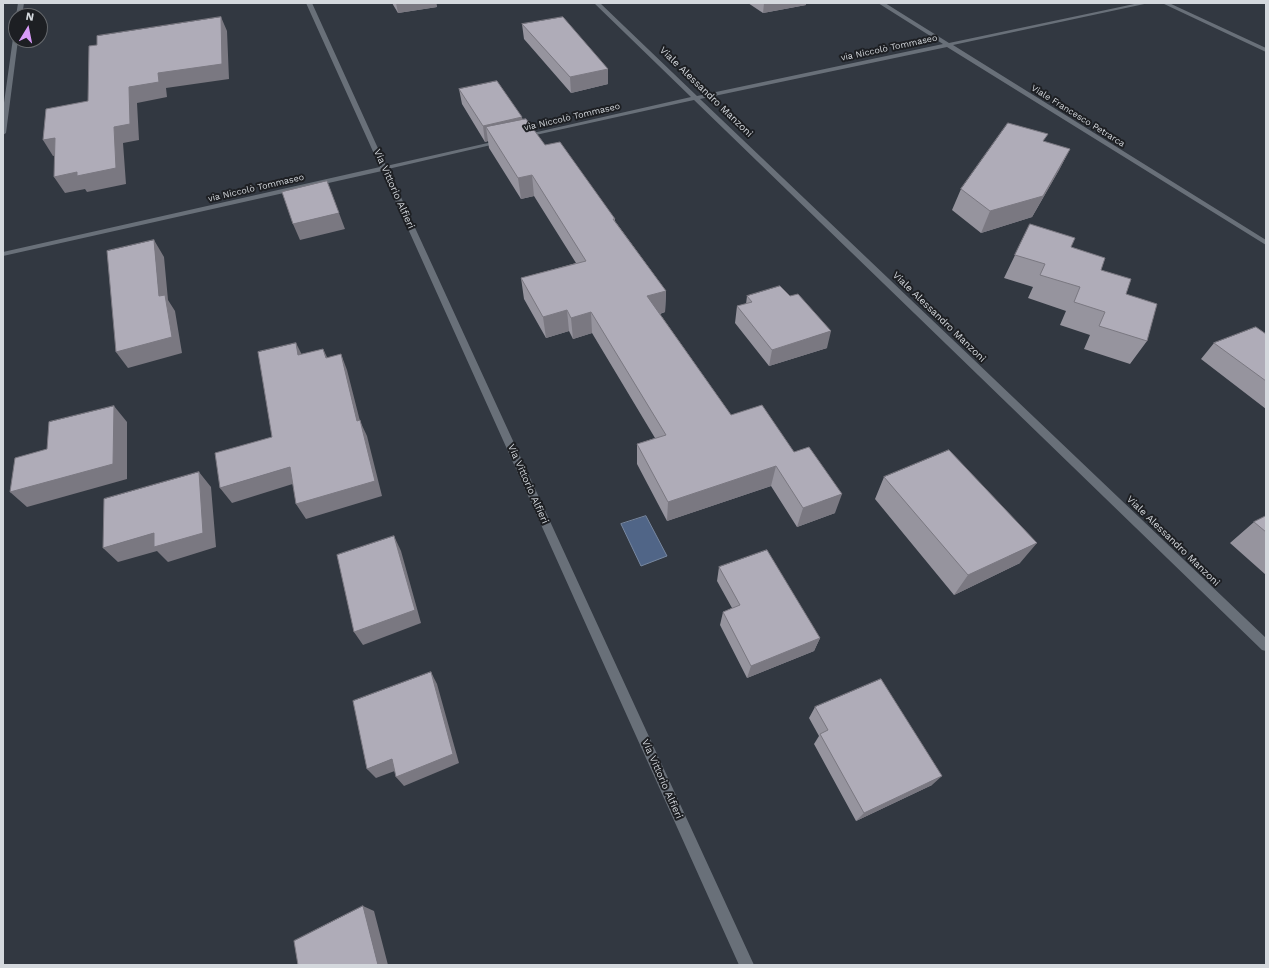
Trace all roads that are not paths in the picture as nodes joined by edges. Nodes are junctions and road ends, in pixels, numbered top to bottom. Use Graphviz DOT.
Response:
graph roads {
  1 [pos="309,3"];
  2 [pos="597,3"];
  3 [pos="881,3"];
  4 [pos="1146,3"];
  5 [pos="1165,3"];
  6 [pos="948,45"];
  7 [pos="15,48"];
  8 [pos="1266,50"];
  9 [pos="696,98"];
  10 [pos="3,133"];
  11 [pos="517,139"];
  12 [pos="509,140"];
  13 [pos="384,168"];
  14 [pos="1266,244"];
  15 [pos="3,254"];
  16 [pos="1266,646"];
  17 [pos="747,965"];
  1 -- 13 [label="street, Via Vittorio Alfieri"];
  2 -- 9 [label="street, Viale Alessandro Manzoni"];
  3 -- 6 [label="street, Viale Francesco Petrarca"];
  4 -- 6 [label="street, via Niccolò Tommaseo"];
  5 -- 8 [label="street"];
  6 -- 9 [label="street, via Niccolò Tommaseo"];
  6 -- 14 [label="street, Viale Francesco Petrarca"];
  7 -- 10 [label="street"];
  9 -- 11 [label="street, via Niccolò Tommaseo"];
  9 -- 16 [label="street, Viale Alessandro Manzoni"];
  12 -- 13 [label="street, via Niccolò Tommaseo"];
  13 -- 15 [label="street, via Niccolò Tommaseo"];
  13 -- 17 [label="street, Via Vittorio Alfieri"];
}
